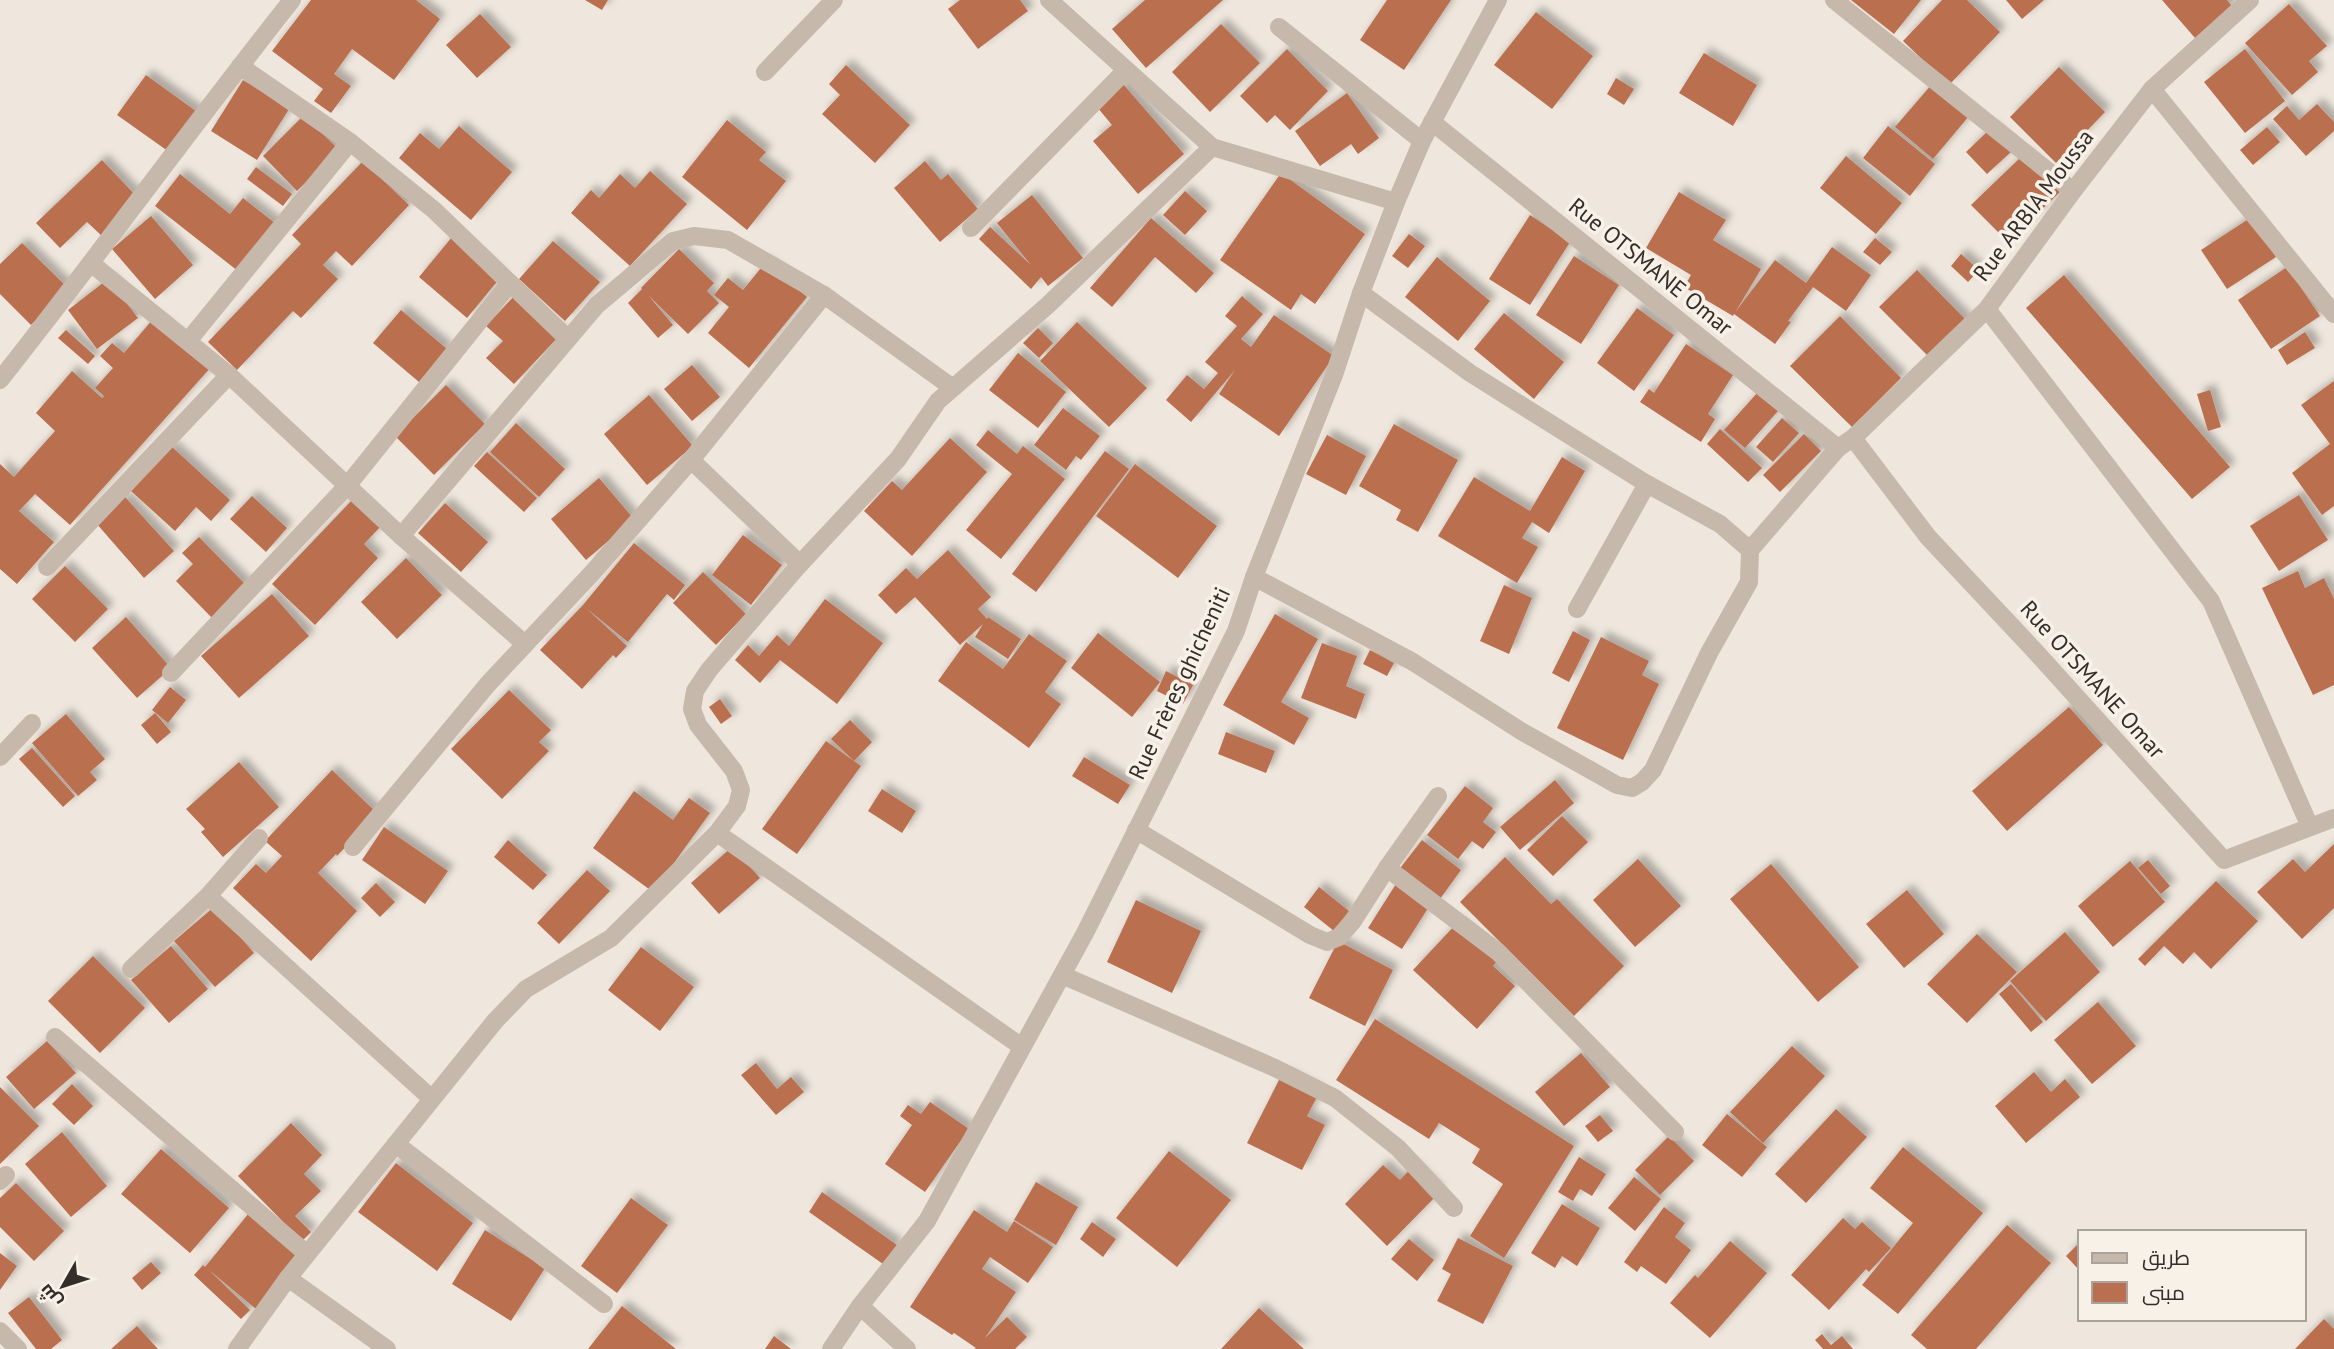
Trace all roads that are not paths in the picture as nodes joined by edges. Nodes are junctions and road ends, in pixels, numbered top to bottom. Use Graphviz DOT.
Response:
graph roads {
  1 [pos="292,0"];
  2 [pos="834,0"];
  3 [pos="1049,0"];
  4 [pos="1498,0"];
  5 [pos="1834,0"];
  6 [pos="2250,0"];
  7 [pos="1279,27"];
  8 [pos="240,66"];
  9 [pos="1126,70"];
  10 [pos="765,72"];
  11 [pos="2152,89"];
  12 [pos="1432,122"];
  13 [pos="1422,141"];
  14 [pos="350,142"];
  15 [pos="1212,147"];
  16 [pos="2073,191"];
  17 [pos="1396,202"];
  18 [pos="971,228"];
  19 [pos="92,264"];
  20 [pos="510,283"];
  21 [pos="1361,293"];
  22 [pos="824,295"];
  23 [pos="1987,309"];
  24 [pos="2334,314"];
  25 [pos="568,338"];
  26 [pos="188,341"];
  27 [pos="229,375"];
  28 [pos="0,380"];
  29 [pos="953,388"];
  30 [pos="1846,443"];
  31 [pos="691,460"];
  32 [pos="1647,484"];
  33 [pos="347,486"];
  34 [pos="401,536"];
  35 [pos="1750,550"];
  36 [pos="800,564"];
  37 [pos="47,567"];
  38 [pos="1254,577"];
  39 [pos="1577,609"];
  40 [pos="525,644"];
  41 [pos="171,673"];
  42 [pos="32,723"];
  43 [pos="0,757"];
  44 [pos="1438,796"];
  45 [pos="2334,818"];
  46 [pos="2310,827"];
  47 [pos="1136,830"];
  48 [pos="717,833"];
  49 [pos="259,838"];
  50 [pos="353,847"];
  51 [pos="1387,868"];
  52 [pos="208,896"];
  53 [pos="131,969"];
  54 [pos="1062,975"];
  55 [pos="55,1037"];
  56 [pos="1022,1047"];
  57 [pos="432,1099"];
  58 [pos="1675,1132"];
  59 [pos="396,1144"];
  60 [pos="1454,1208"];
  61 [pos="307,1254"];
  62 [pos="288,1278"];
  63 [pos="604,1304"];
  64 [pos="860,1306"];
  65 [pos="0,1331"];
  66 [pos="18,1349"];
  67 [pos="237,1349"];
  68 [pos="387,1349"];
  69 [pos="831,1349"];
  70 [pos="907,1349"];
  1 -- 8 [label="street"];
  2 -- 10 [label="street"];
  3 -- 9 [label="street"];
  4 -- 12 [label="street, Rue Frères ghicheniti"];
  5 -- 16 [label="street"];
  6 -- 11 [label="street, Rue ARBIA Moussa"];
  7 -- 13 [label="street"];
  8 -- 14 [label="street"];
  8 -- 19 [label="street"];
  9 -- 15 [label="street"];
  9 -- 18 [label="street"];
  11 -- 16 [label="street, Rue ARBIA Moussa"];
  11 -- 24 [label="street"];
  12 -- 13 [label="street, Rue Frères ghicheniti"];
  12 -- 30 [label="street, Rue OTSMANE Omar"];
  13 -- 17 [label="street, Rue Frères ghicheniti"];
  14 -- 20 [label="street"];
  14 -- 26 [label="street"];
  15 -- 17 [label="street"];
  15 -- 29 [label="street"];
  16 -- 23 [label="street, Rue ARBIA Moussa"];
  17 -- 21 [label="street, Rue Frères ghicheniti"];
  19 -- 26 [label="street"];
  19 -- 28 [label="street"];
  20 -- 25 [label="street"];
  20 -- 33 [label="street"];
  21 -- 32 [label="street"];
  21 -- 38 [label="street, Rue Frères ghicheniti"];
  22 -- 25 [label="street"];
  22 -- 29 [label="street"];
  22 -- 31 [label="street"];
  23 -- 30 [label="street, Rue ARBIA Moussa"];
  23 -- 46 [label="street"];
  25 -- 34 [label="street"];
  26 -- 27 [label="street"];
  27 -- 33 [label="street"];
  27 -- 37 [label="street"];
  29 -- 36 [label="street"];
  30 -- 35 [label="street, Rue ARBIA Moussa"];
  30 -- 46 [label="street, Rue OTSMANE Omar"];
  31 -- 36 [label="street"];
  31 -- 40 [label="street"];
  32 -- 35 [label="street"];
  32 -- 39 [label="street"];
  33 -- 34 [label="street"];
  33 -- 41 [label="street"];
  34 -- 40 [label="street"];
  35 -- 38 [label="street"];
  36 -- 48 [label="street"];
  38 -- 47 [label="street, Rue Frères ghicheniti"];
  40 -- 50 [label="street"];
  42 -- 43 [label="street"];
  44 -- 51 [label="street"];
  45 -- 46 [label="street, Rue OTSMANE Omar"];
  47 -- 51 [label="street"];
  47 -- 54 [label="street, Rue Frères ghicheniti"];
  48 -- 56 [label="street"];
  48 -- 57 [label="street"];
  49 -- 52 [label="street"];
  51 -- 58 [label="street"];
  52 -- 53 [label="street"];
  52 -- 57 [label="street"];
  54 -- 56 [label="street, Rue Frères ghicheniti"];
  54 -- 60 [label="street"];
  55 -- 61 [label="street"];
  56 -- 64 [label="street, Rue Frères ghicheniti"];
  57 -- 59 [label="street"];
  59 -- 61 [label="street"];
  59 -- 63 [label="street"];
  61 -- 62 [label="street"];
  62 -- 67 [label="street"];
  62 -- 68 [label="street"];
  64 -- 69 [label="street, Rue Frères ghicheniti"];
  64 -- 70 [label="street"];
  65 -- 66 [label="street"];
}
